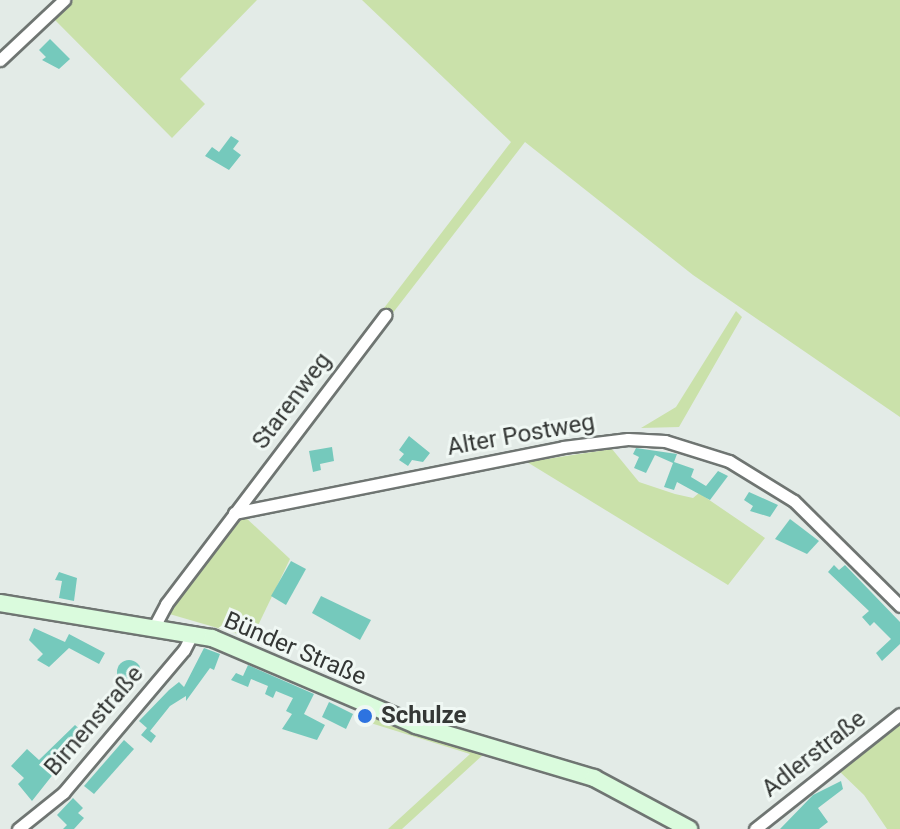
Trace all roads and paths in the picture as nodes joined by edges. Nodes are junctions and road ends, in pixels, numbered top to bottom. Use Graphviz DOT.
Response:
graph roads {
  1 [pos="64,0"];
  2 [pos="0,60"];
  3 [pos="385,315"];
  4 [pos="234,513"];
  5 [pos="0,603"];
  6 [pos="900,606"];
  7 [pos="151,625"];
  8 [pos="193,632"];
  9 [pos="900,714"];
  10 [pos="18,829"];
  11 [pos="689,829"];
  12 [pos="755,829"];
  1 -- 2 [label="street"];
  3 -- 4 [label="street, Starenweg"];
  4 -- 6 [label="street, Alter Postweg"];
  4 -- 7 [label="street"];
  5 -- 7 [label="main road, Bünder Straße"];
  7 -- 8 [label="main road, Bünder Straße"];
  8 -- 10 [label="street, Birnenstraße"];
  8 -- 11 [label="main road, Bünder Straße"];
  9 -- 12 [label="street, Adlerstraße"];
}
